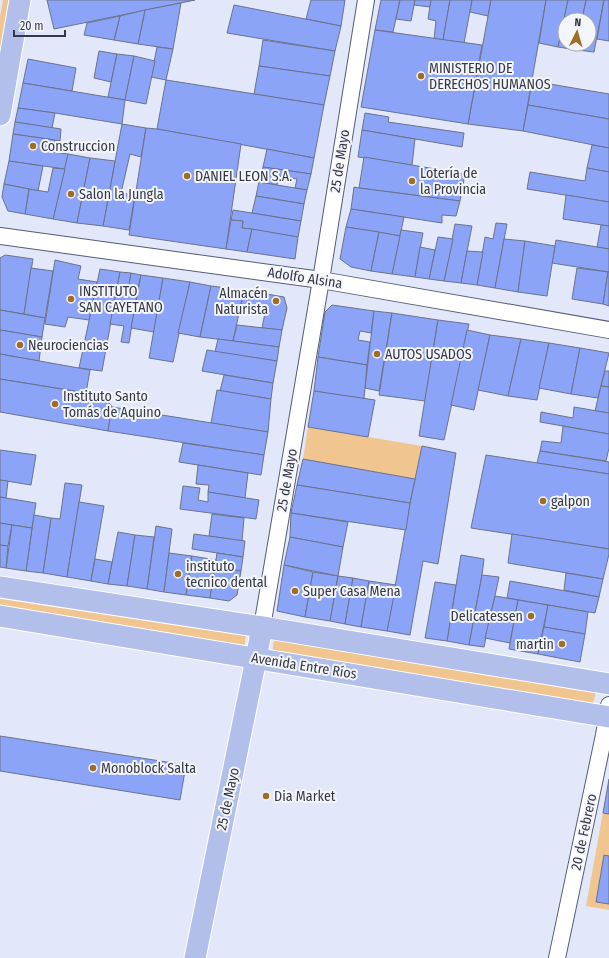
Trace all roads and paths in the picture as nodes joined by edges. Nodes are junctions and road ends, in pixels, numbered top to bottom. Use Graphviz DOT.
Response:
graph roads {
  1 [pos="20,0"];
  2 [pos="366,0"];
  3 [pos="0,115"];
  4 [pos="0,236"];
  5 [pos="321,280"];
  6 [pos="609,330"];
  7 [pos="0,587"];
  8 [pos="0,616"];
  9 [pos="262,627"];
  10 [pos="256,659"];
  11 [pos="609,684"];
  12 [pos="608,713"];
  13 [pos="195,958"];
  14 [pos="557,958"];
  1 -- 3 [label="main road"];
  2 -- 5 [label="street, 25 de Mayo"];
  4 -- 5 [label="street, Adolfo Alsina"];
  5 -- 6 [label="street, Adolfo Alsina"];
  5 -- 9 [label="street, 25 de Mayo"];
  7 -- 9 [label="main road"];
  8 -- 10 [label="main road, Avenida Entre Ríos"];
  9 -- 10 [label="main road, 25 de Mayo"];
  9 -- 11 [label="main road"];
  10 -- 12 [label="main road, Avenida Entre Ríos"];
  10 -- 13 [label="main road, 25 de Mayo"];
  12 -- 14 [label="street, 20 de Febrero"];
}
